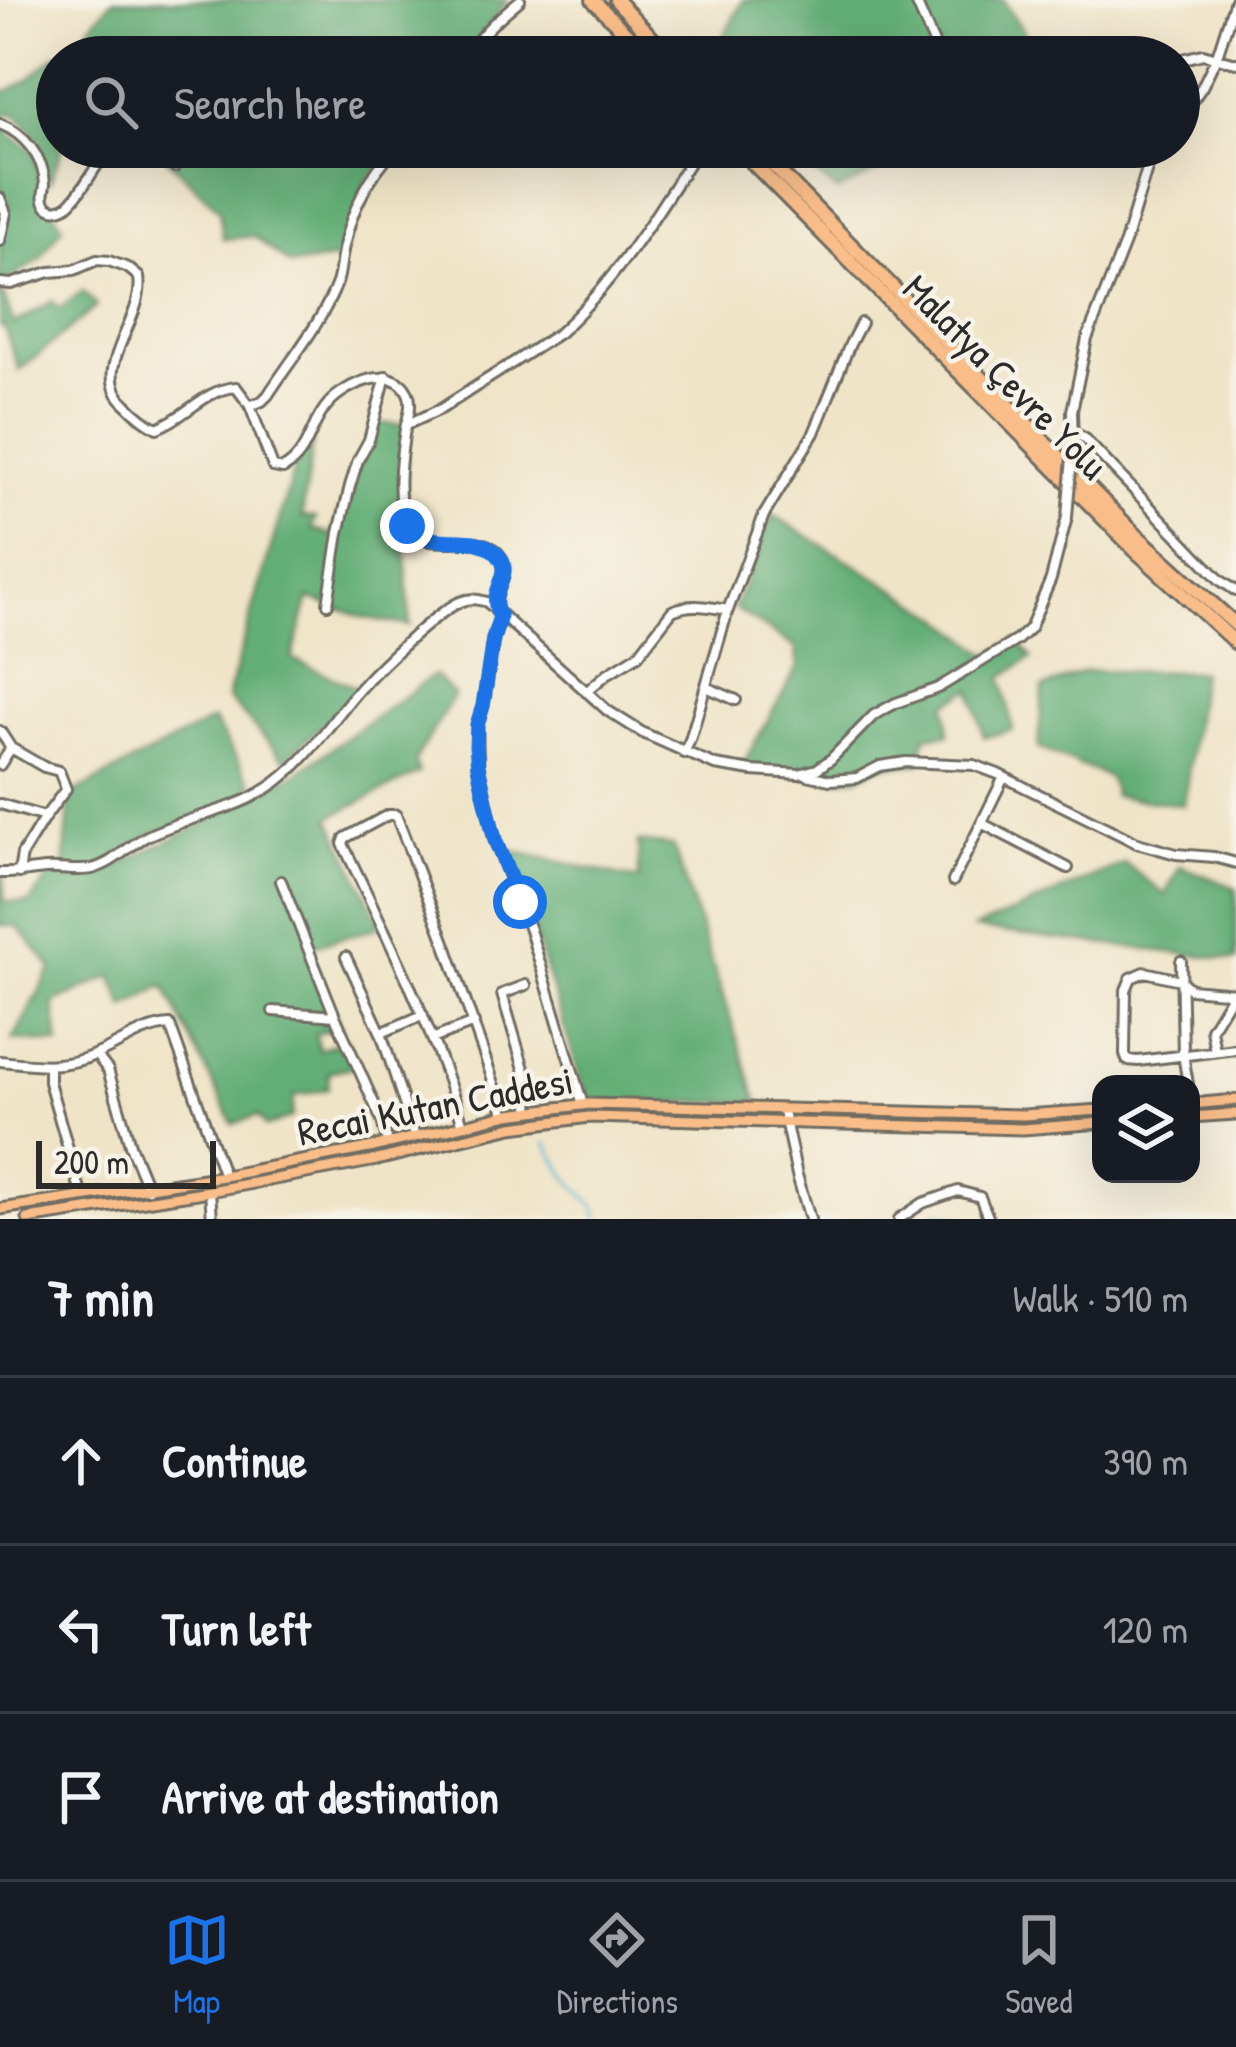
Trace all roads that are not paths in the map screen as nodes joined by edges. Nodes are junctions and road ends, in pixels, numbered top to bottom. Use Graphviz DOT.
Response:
graph roads {
  1 [pos="520,0"];
  2 [pos="592,0"];
  3 [pos="616,0"];
  4 [pos="915,0"];
  5 [pos="1235,0"];
  6 [pos="481,36"];
  7 [pos="628,36"];
  8 [pos="650,36"];
  9 [pos="931,36"];
  10 [pos="1200,55"];
  11 [pos="1216,58"];
  12 [pos="1236,63"];
  13 [pos="1200,90"];
  14 [pos="0,124"];
  15 [pos="36,158"];
  16 [pos="41,168"];
  17 [pos="96,168"];
  18 [pos="378,168"];
  19 [pos="685,168"];
  20 [pos="758,168"];
  21 [pos="776,168"];
  22 [pos="1147,168"];
  23 [pos="0,198"];
  24 [pos="0,241"];
  25 [pos="0,283"];
  26 [pos="861,323"];
  27 [pos="386,376"];
  28 [pos="250,406"];
  29 [pos="406,424"];
  30 [pos="1072,432"];
  31 [pos="1236,591"];
  32 [pos="496,593"];
  33 [pos="475,598"];
  34 [pos="328,604"];
  35 [pos="728,610"];
  36 [pos="498,614"];
  37 [pos="1236,626"];
  38 [pos="1236,643"];
  39 [pos="706,687"];
  40 [pos="586,692"];
  41 [pos="736,700"];
  42 [pos="0,731"];
  43 [pos="10,748"];
  44 [pos="684,753"];
  45 [pos="0,765"];
  46 [pos="800,774"];
  47 [pos="1004,777"];
  48 [pos="0,804"];
  49 [pos="45,817"];
  50 [pos="983,824"];
  51 [pos="1236,863"];
  52 [pos="1068,868"];
  53 [pos="0,873"];
  54 [pos="19,873"];
  55 [pos="281,881"];
  56 [pos="953,881"];
  57 [pos="346,957"];
  58 [pos="1181,961"];
  59 [pos="1180,980"];
  60 [pos="526,985"];
  61 [pos="1234,993"];
  62 [pos="272,1011"];
  63 [pos="422,1015"];
  64 [pos="334,1016"];
  65 [pos="474,1023"];
  66 [pos="381,1033"];
  67 [pos="433,1039"];
  68 [pos="1236,1049"];
  69 [pos="1215,1051"];
  70 [pos="1183,1054"];
  71 [pos="96,1055"];
  72 [pos="0,1061"];
  73 [pos="49,1067"];
  74 [pos="1186,1075"];
  75 [pos="1236,1100"];
  76 [pos="1200,1103"];
  77 [pos="583,1105"];
  78 [pos="529,1111"];
  79 [pos="782,1111"];
  80 [pos="1092,1111"];
  81 [pos="505,1114"];
  82 [pos="1236,1114"];
  83 [pos="1200,1116"];
  84 [pos="785,1124"];
  85 [pos="1092,1124"];
  86 [pos="463,1125"];
  87 [pos="416,1137"];
  88 [pos="388,1144"];
  89 [pos="224,1176"];
  90 [pos="148,1189"];
  91 [pos="210,1191"];
  92 [pos="82,1197"];
  93 [pos="0,1209"];
  94 [pos="988,1217"];
  95 [pos="28,1219"];
  96 [pos="212,1219"];
  97 [pos="810,1219"];
  98 [pos="899,1219"];
  1 -- 6 [label="street"];
  2 -- 7 [label="highway"];
  3 -- 8 [label="highway"];
  4 -- 9 [label="street"];
  5 -- 11 [label="street"];
  10 -- 11 [label="street"];
  11 -- 12 [label="street"];
  11 -- 13 [label="street"];
  14 -- 15 [label="street"];
  16 -- 17 [label="street"];
  18 -- 28 [label="street"];
  19 -- 29 [label="street"];
  20 -- 38 [label="highway, Malatya Çevre Yolu"];
  21 -- 37 [label="highway, Malatya Çevre Yolu"];
  22 -- 30 [label="street"];
  23 -- 24 [label="street"];
  25 -- 28 [label="street"];
  26 -- 35 [label="street"];
  27 -- 28 [label="street"];
  27 -- 29 [label="street"];
  27 -- 34 [label="street"];
  29 -- 32 [label="street"];
  30 -- 31 [label="street"];
  30 -- 46 [label="street, bridge"];
  32 -- 33 [label="street"];
  32 -- 36 [label="street"];
  33 -- 36 [label="street"];
  33 -- 54 [label="street"];
  35 -- 39 [label="street"];
  35 -- 40 [label="street"];
  36 -- 40 [label="street"];
  36 -- 77 [label="street"];
  39 -- 41 [label="street"];
  39 -- 44 [label="street"];
  40 -- 44 [label="street"];
  42 -- 43 [label="street"];
  43 -- 45 [label="street"];
  43 -- 49 [label="street"];
  44 -- 46 [label="street"];
  46 -- 47 [label="street"];
  47 -- 50 [label="street"];
  47 -- 51 [label="street"];
  48 -- 49 [label="street"];
  49 -- 54 [label="street"];
  50 -- 52 [label="street"];
  50 -- 56 [label="street"];
  53 -- 54 [label="street"];
  55 -- 64 [label="street"];
  57 -- 66 [label="street"];
  58 -- 59 [label="street"];
  59 -- 61 [label="street"];
  59 -- 70 [label="street"];
  59 -- 70 [label="street"];
  60 -- 78 [label="street"];
  61 -- 69 [label="street"];
  62 -- 64 [label="street"];
  63 -- 65 [label="street"];
  63 -- 66 [label="street"];
  63 -- 67 [label="street"];
  64 -- 88 [label="street"];
  65 -- 67 [label="street"];
  65 -- 81 [label="street"];
  66 -- 87 [label="street"];
  67 -- 86 [label="street"];
  68 -- 69 [label="street"];
  69 -- 70 [label="street"];
  70 -- 74 [label="street"];
  71 -- 73 [label="street"];
  71 -- 89 [label="street"];
  71 -- 90 [label="street"];
  72 -- 73 [label="street"];
  73 -- 92 [label="street"];
  75 -- 76 [label="main road"];
  77 -- 78 [label="main road, Recai Kutan Caddesi"];
  77 -- 79 [label="main road, Recai Kutan Caddesi"];
  78 -- 81 [label="main road, Recai Kutan Caddesi"];
  79 -- 80 [label="main road, Recai Kutan Caddesi"];
  79 -- 84 [label="street"];
  81 -- 86 [label="main road, Recai Kutan Caddesi"];
  82 -- 83 [label="main road"];
  84 -- 85 [label="main road, Recai Kutan Caddesi"];
  84 -- 91 [label="main road, Recai Kutan Caddesi"];
  84 -- 97 [label="street"];
  86 -- 87 [label="main road, Recai Kutan Caddesi"];
  87 -- 88 [label="main road, Recai Kutan Caddesi"];
  88 -- 89 [label="main road, Recai Kutan Caddesi"];
  89 -- 90 [label="main road, Recai Kutan Caddesi"];
  90 -- 92 [label="main road, Recai Kutan Caddesi"];
  91 -- 95 [label="main road, Recai Kutan Caddesi"];
  91 -- 96 [label="street"];
  92 -- 93 [label="main road, Recai Kutan Caddesi"];
  94 -- 98 [label="street"];
}
